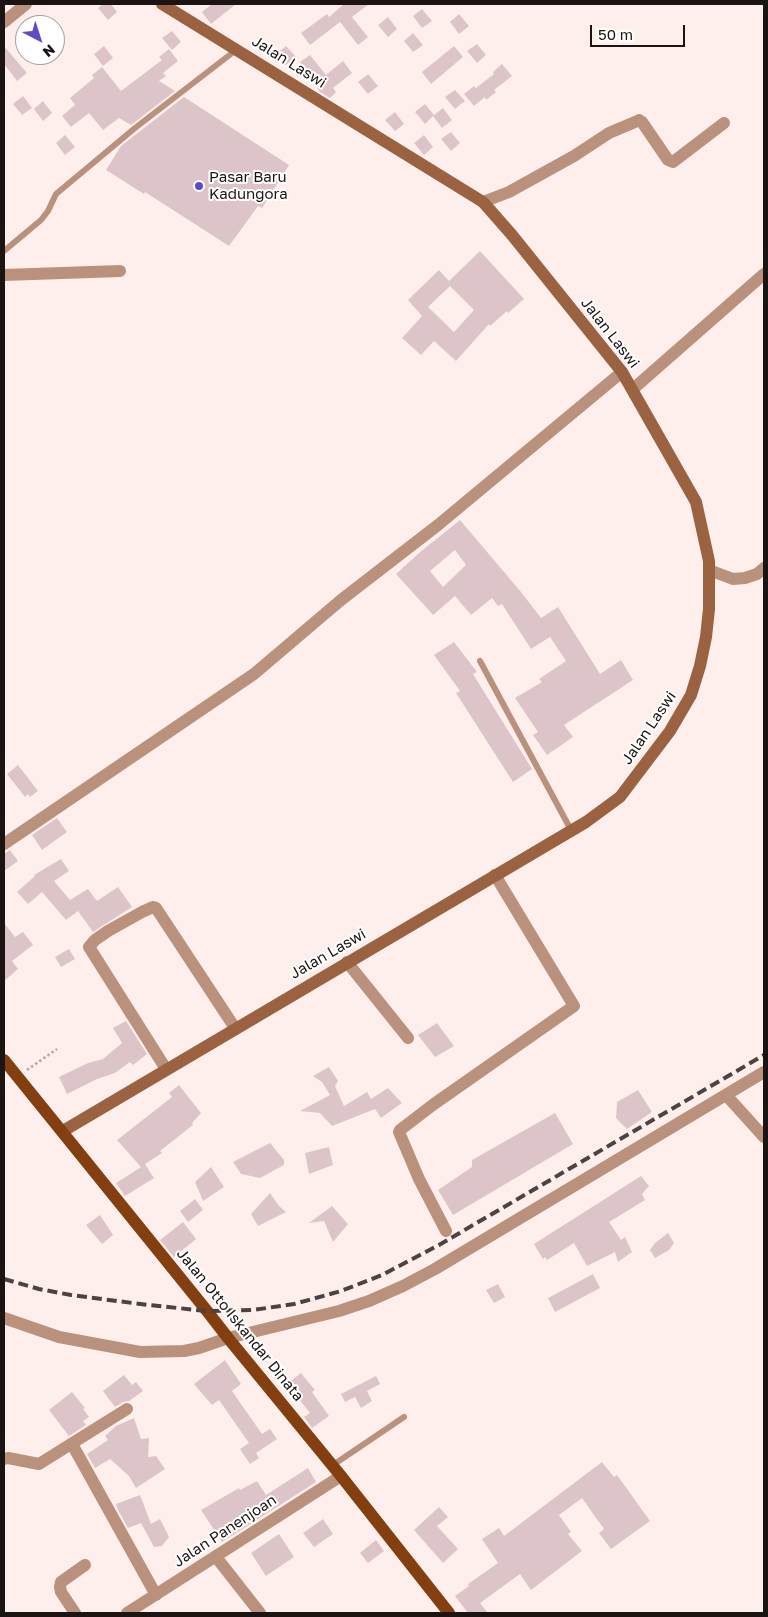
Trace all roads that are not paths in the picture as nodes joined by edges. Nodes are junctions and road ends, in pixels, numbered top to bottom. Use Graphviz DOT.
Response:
graph roads {
  1 [pos="26,4"];
  2 [pos="165,4"];
  3 [pos="4,22"];
  4 [pos="236,49"];
  5 [pos="724,122"];
  6 [pos="483,202"];
  7 [pos="4,251"];
  8 [pos="120,271"];
  9 [pos="764,274"];
  10 [pos="4,275"];
  11 [pos="622,372"];
  12 [pos="632,389"];
  13 [pos="764,568"];
  14 [pos="709,570"];
  15 [pos="480,661"];
  16 [pos="571,830"];
  17 [pos="4,844"];
  18 [pos="495,875"];
  19 [pos="347,962"];
  20 [pos="235,1028"];
  21 [pos="408,1038"];
  22 [pos="4,1060"];
  23 [pos="166,1069"];
  24 [pos="764,1072"];
  25 [pos="726,1095"];
  26 [pos="63,1131"];
  27 [pos="764,1137"];
  28 [pos="446,1231"];
  29 [pos="4,1318"];
  30 [pos="228,1338"];
  31 [pos="127,1409"];
  32 [pos="404,1416"];
  33 [pos="72,1444"];
  34 [pos="4,1459"];
  35 [pos="333,1465"];
  36 [pos="341,1476"];
  37 [pos="216,1557"];
  38 [pos="85,1564"];
  39 [pos="156,1595"];
  40 [pos="75,1613"];
  41 [pos="127,1613"];
  42 [pos="260,1613"];
  43 [pos="449,1613"];
  1 -- 3 [label="street"];
  2 -- 4 [label="street, Jalan Laswi"];
  4 -- 6 [label="street, Jalan Laswi"];
  4 -- 7 [label="lane"];
  5 -- 6 [label="street"];
  6 -- 11 [label="street, Jalan Laswi"];
  8 -- 10 [label="street"];
  9 -- 12 [label="street"];
  11 -- 12 [label="street, Jalan Laswi"];
  11 -- 17 [label="street"];
  12 -- 14 [label="street, Jalan Laswi"];
  13 -- 14 [label="street"];
  14 -- 16 [label="street, Jalan Laswi"];
  15 -- 16 [label="lane"];
  16 -- 18 [label="street, Jalan Laswi"];
  18 -- 19 [label="street, Jalan Laswi"];
  18 -- 28 [label="street"];
  19 -- 20 [label="street, Jalan Laswi"];
  19 -- 21 [label="street"];
  20 -- 23 [label="street, Jalan Laswi"];
  20 -- 23 [label="street"];
  22 -- 26 [label="main road, Jalan Otto Iskandar Dinata"];
  23 -- 26 [label="street, Jalan Laswi"];
  24 -- 25 [label="street"];
  25 -- 27 [label="street"];
  25 -- 30 [label="street"];
  26 -- 30 [label="main road, Jalan Otto Iskandar Dinata"];
  29 -- 30 [label="street"];
  30 -- 35 [label="main road, Jalan Otto Iskandar Dinata"];
  31 -- 33 [label="street"];
  32 -- 35 [label="lane"];
  33 -- 34 [label="street"];
  33 -- 39 [label="street"];
  35 -- 36 [label="main road, Jalan Otto Iskandar Dinata"];
  36 -- 37 [label="street, Jalan Panenjoan"];
  36 -- 43 [label="main road, Jalan Otto Iskandar Dinata"];
  37 -- 39 [label="street, Jalan Panenjoan"];
  37 -- 42 [label="street"];
  38 -- 40 [label="street"];
  39 -- 41 [label="street, Jalan Panenjoan"];
}
